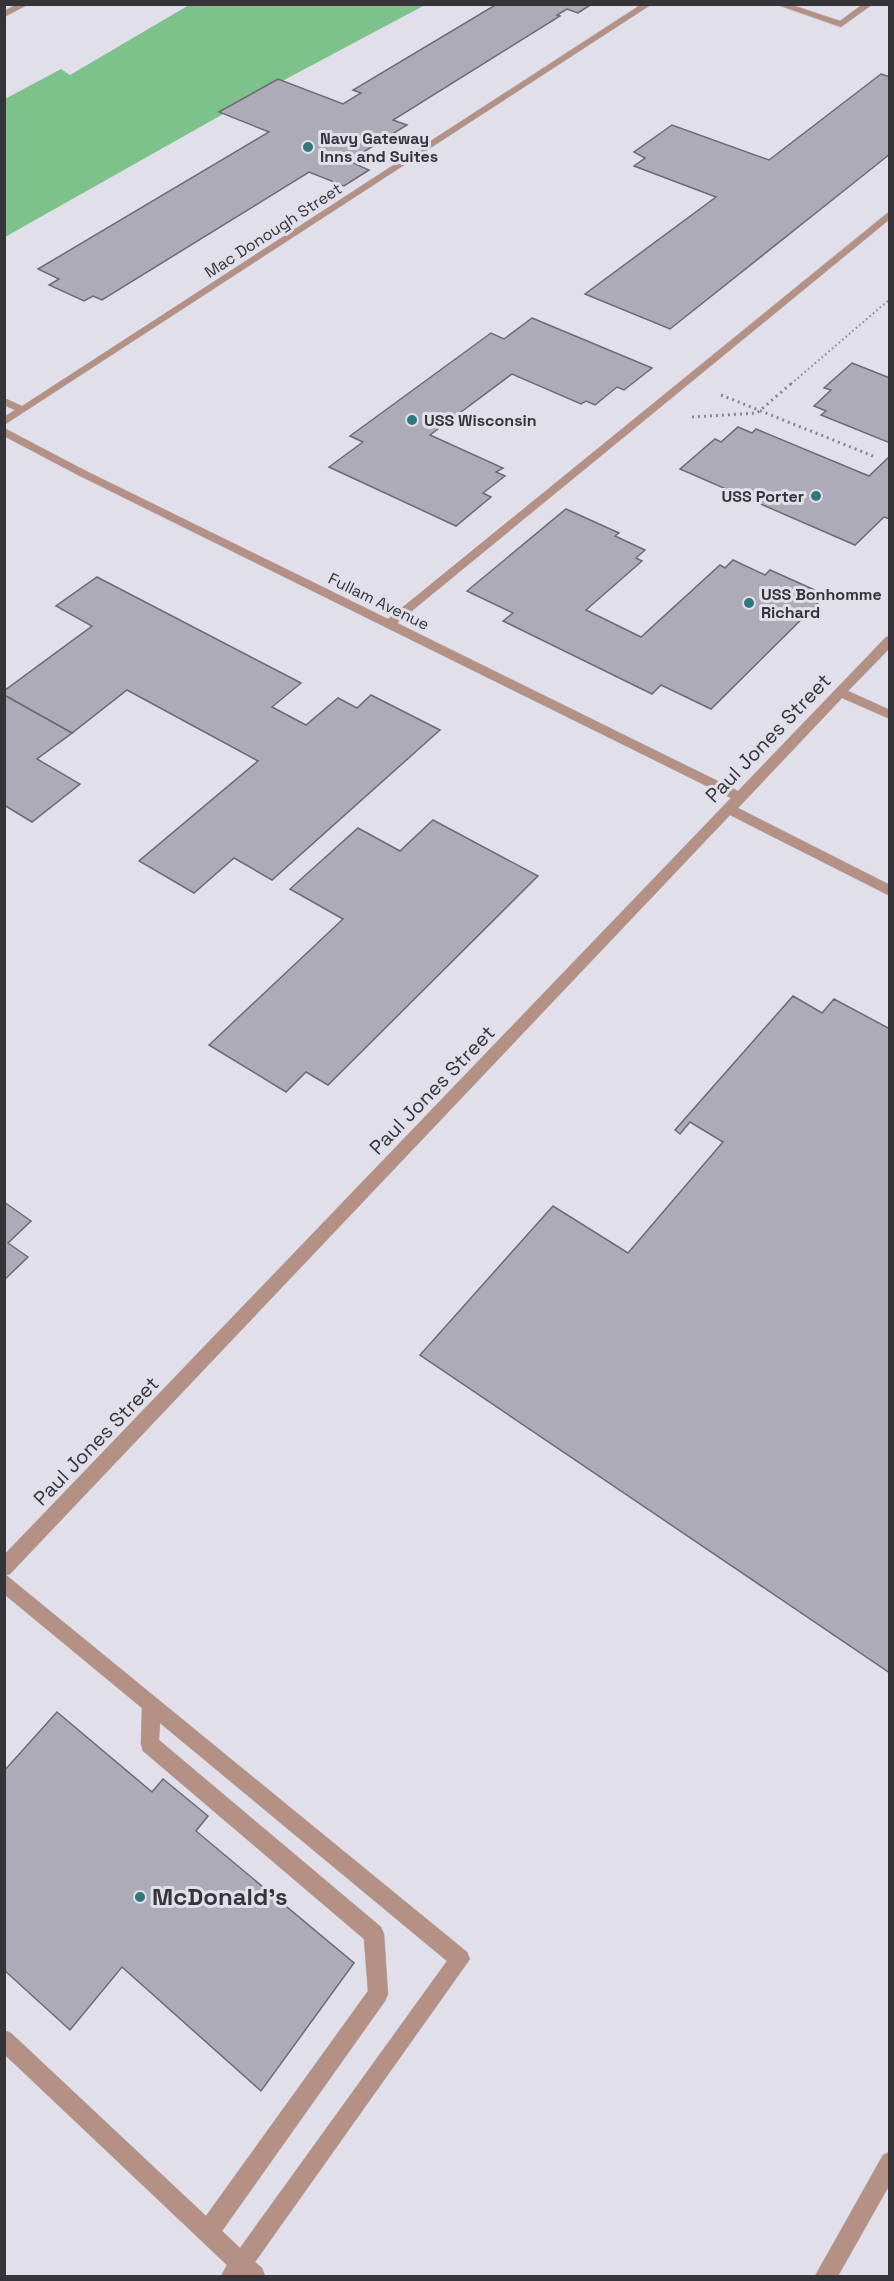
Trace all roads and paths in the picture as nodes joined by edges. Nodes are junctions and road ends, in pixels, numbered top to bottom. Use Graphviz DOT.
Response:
graph roads {
  1 [pos="25,4"];
  2 [pos="648,4"];
  3 [pos="779,4"];
  4 [pos="868,4"];
  5 [pos="4,15"];
  6 [pos="890,214"];
  7 [pos="890,299"];
  8 [pos="686,381"];
  9 [pos="4,401"];
  10 [pos="23,410"];
  11 [pos="759,410"];
  12 [pos="638,420"];
  13 [pos="4,422"];
  14 [pos="4,431"];
  15 [pos="873,456"];
  16 [pos="389,624"];
  17 [pos="890,640"];
  18 [pos="840,692"];
  19 [pos="890,716"];
  20 [pos="740,797"];
  21 [pos="729,809"];
  22 [pos="890,891"];
  23 [pos="4,1568"];
  24 [pos="4,1583"];
  25 [pos="151,1705"];
  26 [pos="4,2040"];
  27 [pos="890,2162"];
  28 [pos="207,2233"];
  29 [pos="242,2272"];
  30 [pos="825,2277"];
  1 -- 5 [label="street"];
  2 -- 10 [label="street, Mac Donough Street"];
  3 -- 4 [label="street"];
  6 -- 8 [label="street"];
  7 -- 11 [label="path"];
  8 -- 11 [label="path"];
  8 -- 12 [label="street"];
  9 -- 10 [label="street"];
  10 -- 13 [label="street, Mac Donough Street"];
  11 -- 12 [label="path"];
  11 -- 15 [label="path"];
  12 -- 16 [label="street"];
  14 -- 16 [label="street, Fullam Avenue"];
  16 -- 20 [label="street, Fullam Avenue"];
  17 -- 18 [label="street, Paul Jones Street"];
  18 -- 19 [label="street"];
  18 -- 20 [label="street, Paul Jones Street"];
  20 -- 21 [label="street, Paul Jones Street"];
  21 -- 22 [label="street"];
  21 -- 23 [label="street, Paul Jones Street"];
  24 -- 25 [label="street"];
  25 -- 28 [label="street"];
  25 -- 29 [label="street"];
  26 -- 28 [label="street"];
  27 -- 30 [label="street"];
  28 -- 29 [label="street"];
}
